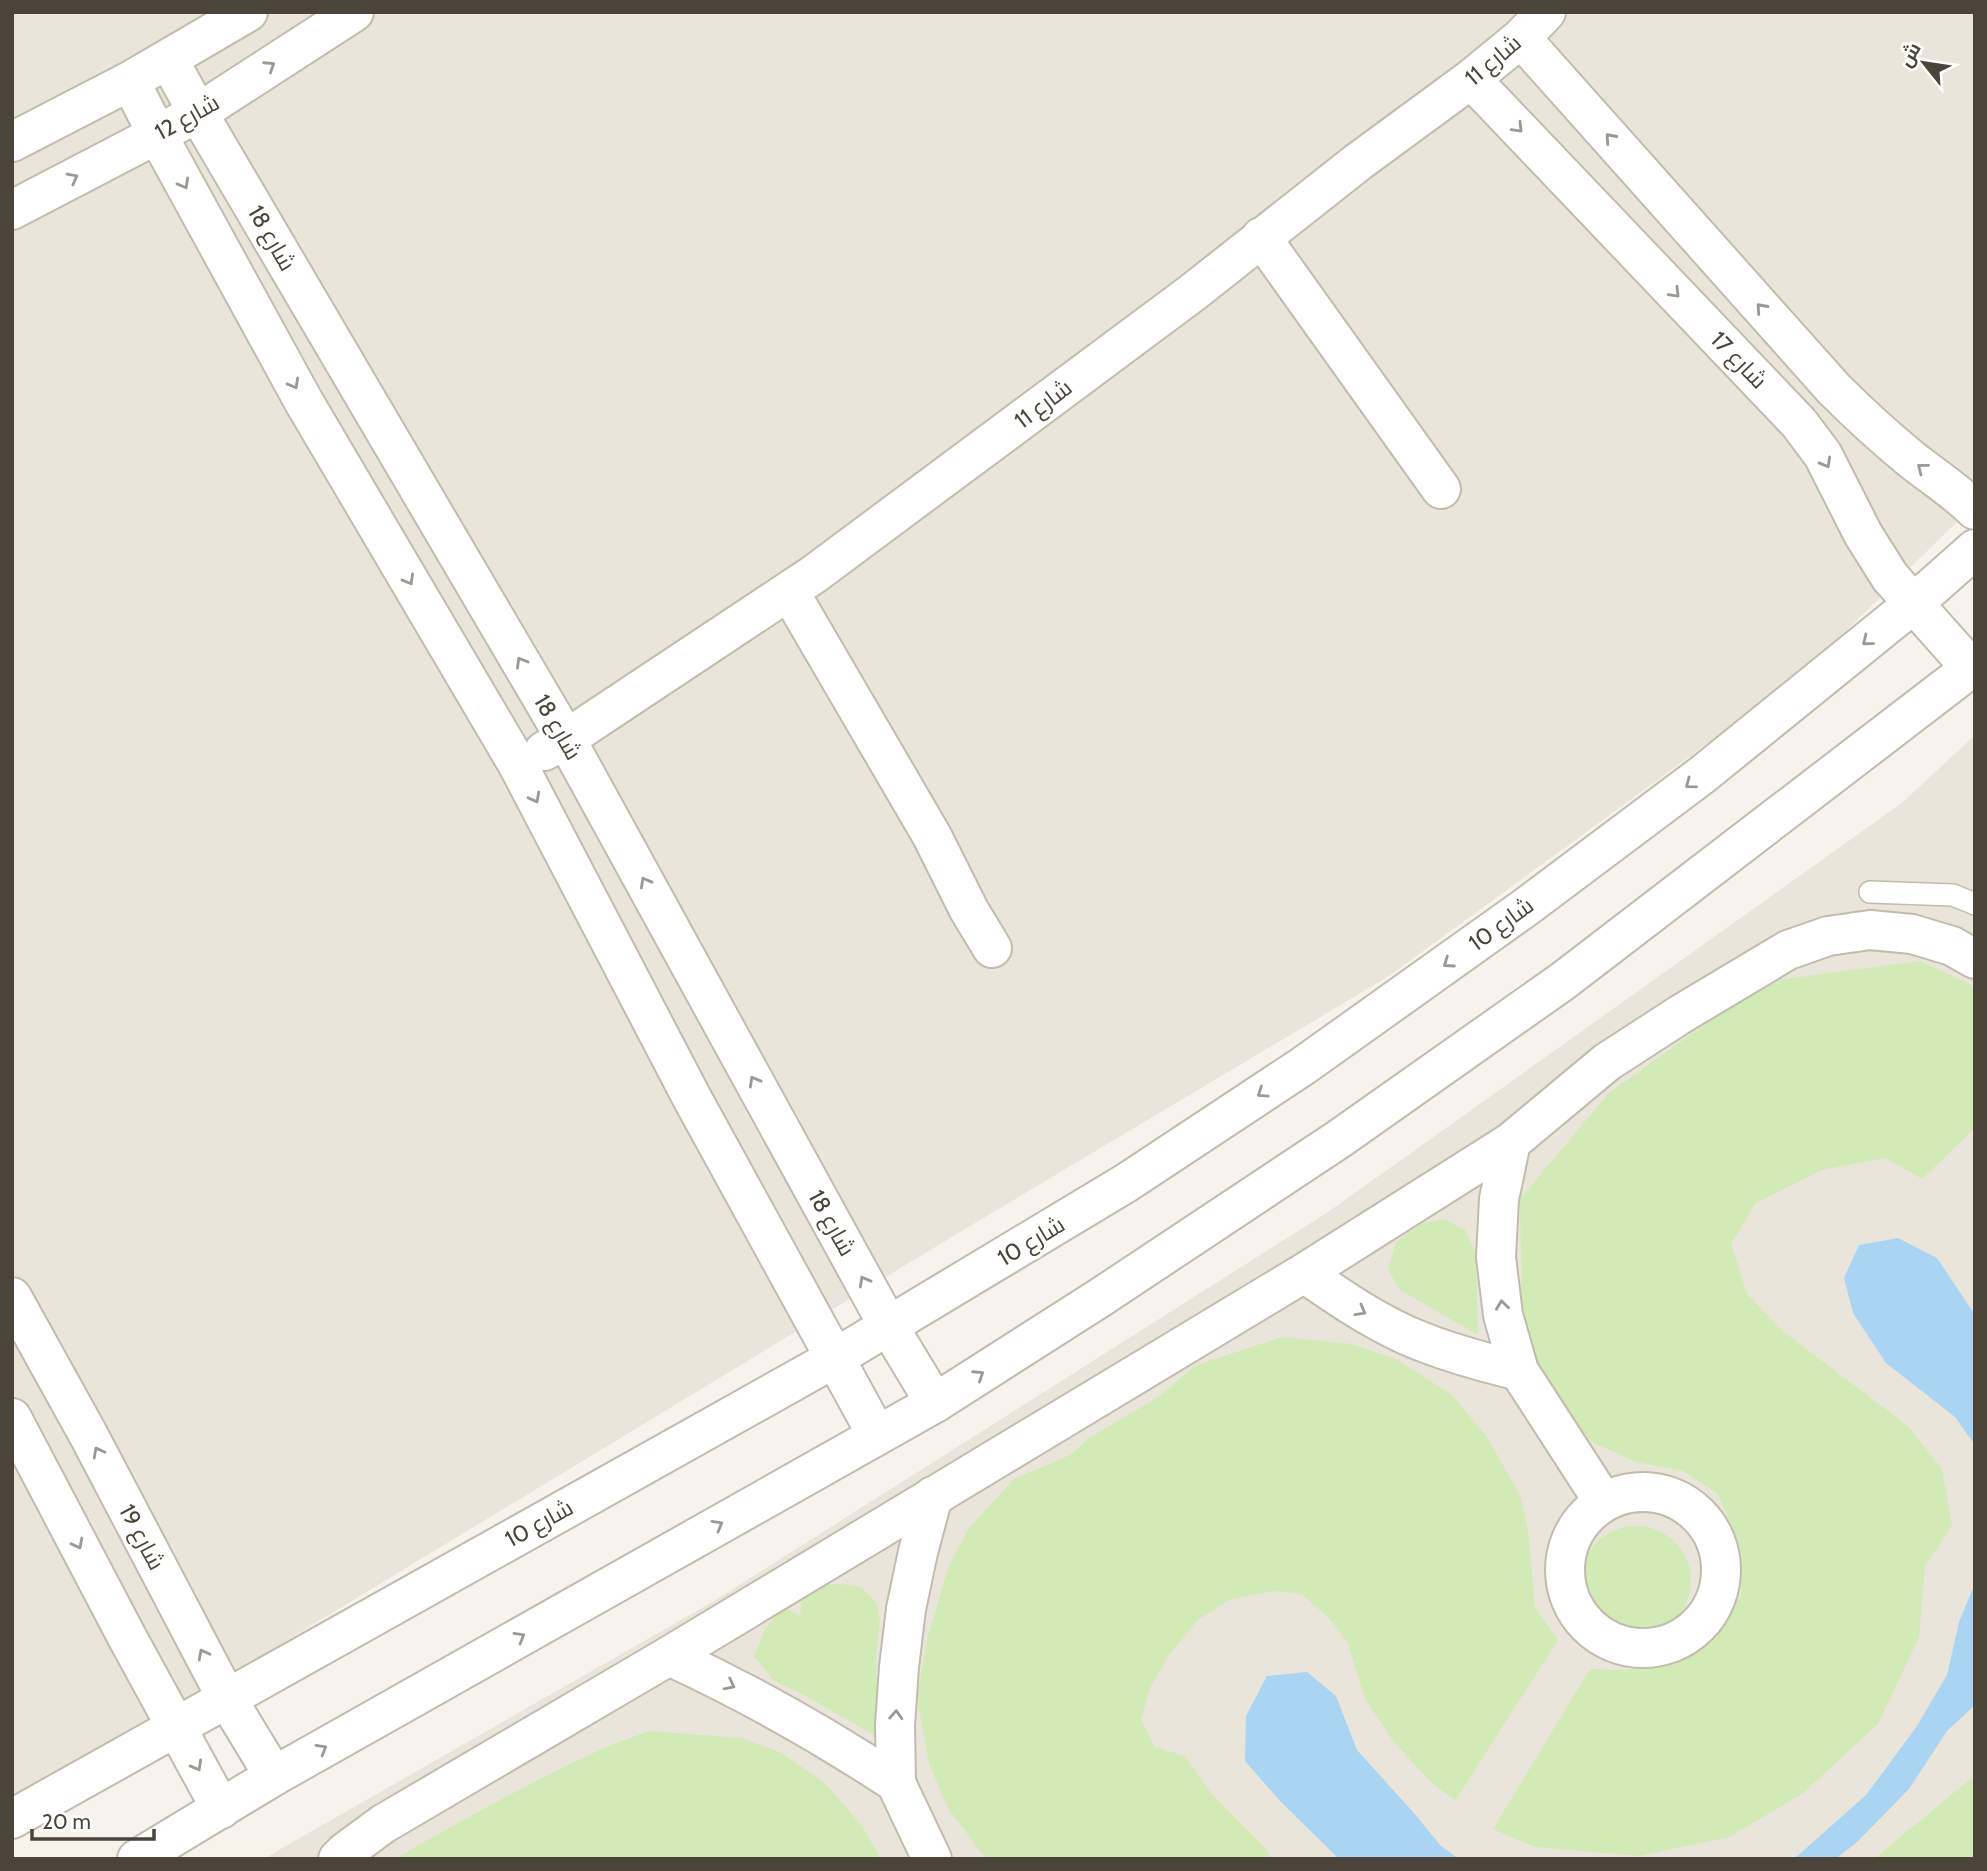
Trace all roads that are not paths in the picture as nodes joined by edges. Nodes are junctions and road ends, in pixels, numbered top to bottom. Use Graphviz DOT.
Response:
graph roads {
  1 [pos="248,12"];
  2 [pos="354,12"];
  3 [pos="1534,25"];
  4 [pos="168,59"];
  5 [pos="1471,79"];
  6 [pos="130,81"];
  7 [pos="198,113"];
  8 [pos="157,134"];
  9 [pos="12,142"];
  10 [pos="12,210"];
  11 [pos="1261,237"];
  12 [pos="1441,489"];
  13 [pos="1975,510"];
  14 [pos="1975,549"];
  15 [pos="789,591"];
  16 [pos="1913,604"];
  17 [pos="1973,667"];
  18 [pos="566,739"];
  19 [pos="518,765"];
  20 [pos="1870,892"];
  21 [pos="1975,904"];
  22 [pos="992,948"];
  23 [pos="1975,959"];
  24 [pos="1511,1142"];
  25 [pos="1304,1273"];
  26 [pos="12,1297"];
  27 [pos="889,1327"];
  28 [pos="835,1358"];
  29 [pos="1519,1371"];
  30 [pos="935,1403"];
  31 [pos="12,1419"];
  32 [pos="877,1435"];
  33 [pos="933,1496"];
  34 [pos="1603,1501"];
  35 [pos="669,1656"];
  36 [pos="226,1697"];
  37 [pos="176,1726"];
  38 [pos="274,1776"];
  39 [pos="896,1783"];
  40 [pos="221,1809"];
  41 [pos="12,1818"];
  42 [pos="137,1859"];
  43 [pos="338,1859"];
  44 [pos="932,1859"];
  1 -- 4 [label="street"];
  7 -- 2 [label="street, شارع 12, one-way"];
  3 -- 5 [label="street, شارع 11"];
  13 -- 3 [label="street, one-way"];
  4 -- 6 [label="street"];
  4 -- 7 [label="street, شارع 18"];
  5 -- 11 [label="street, شارع 11"];
  5 -- 16 [label="street, شارع 17, one-way"];
  6 -- 8 [label="street"];
  6 -- 9 [label="street"];
  7 -- 8 [label="street, شارع 12"];
  18 -- 7 [label="street, شارع 18, one-way"];
  10 -- 8 [label="street, شارع 12, one-way"];
  8 -- 19 [label="street, one-way"];
  11 -- 12 [label="street"];
  11 -- 15 [label="street, شارع 11"];
  14 -- 16 [label="street, شارع 10"];
  15 -- 18 [label="street, شارع 11"];
  15 -- 22 [label="street"];
  16 -- 17 [label="street, شارع 17"];
  16 -- 27 [label="street, شارع 10, one-way"];
  30 -- 17 [label="street, one-way"];
  18 -- 19 [label="street, شارع 11"];
  27 -- 18 [label="street, شارع 18, one-way"];
  19 -- 28 [label="street, one-way"];
  20 -- 21 [label="lane"];
  23 -- 24 [label="street"];
  24 -- 25 [label="street"];
  29 -- 24 [label="street, one-way"];
  25 -- 29 [label="street, one-way"];
  25 -- 33 [label="street"];
  36 -- 26 [label="street, شارع 19, one-way"];
  27 -- 28 [label="street, شارع 10"];
  27 -- 30 [label="street, شارع 18"];
  28 -- 32 [label="street"];
  28 -- 36 [label="street, شارع 10"];
  29 -- 34 [label="street"];
  30 -- 32 [label="street"];
  31 -- 37 [label="street, one-way"];
  38 -- 32 [label="street, one-way"];
  33 -- 35 [label="street"];
  39 -- 33 [label="street, one-way"];
  34 -- 34 [label="street"];
  35 -- 39 [label="street, one-way"];
  35 -- 43 [label="street"];
  36 -- 37 [label="street, شارع 10"];
  36 -- 38 [label="street, شارع 19"];
  37 -- 40 [label="street, one-way"];
  37 -- 41 [label="street, شارع 10"];
  38 -- 40 [label="street"];
  39 -- 44 [label="street"];
  40 -- 42 [label="street"];
}
